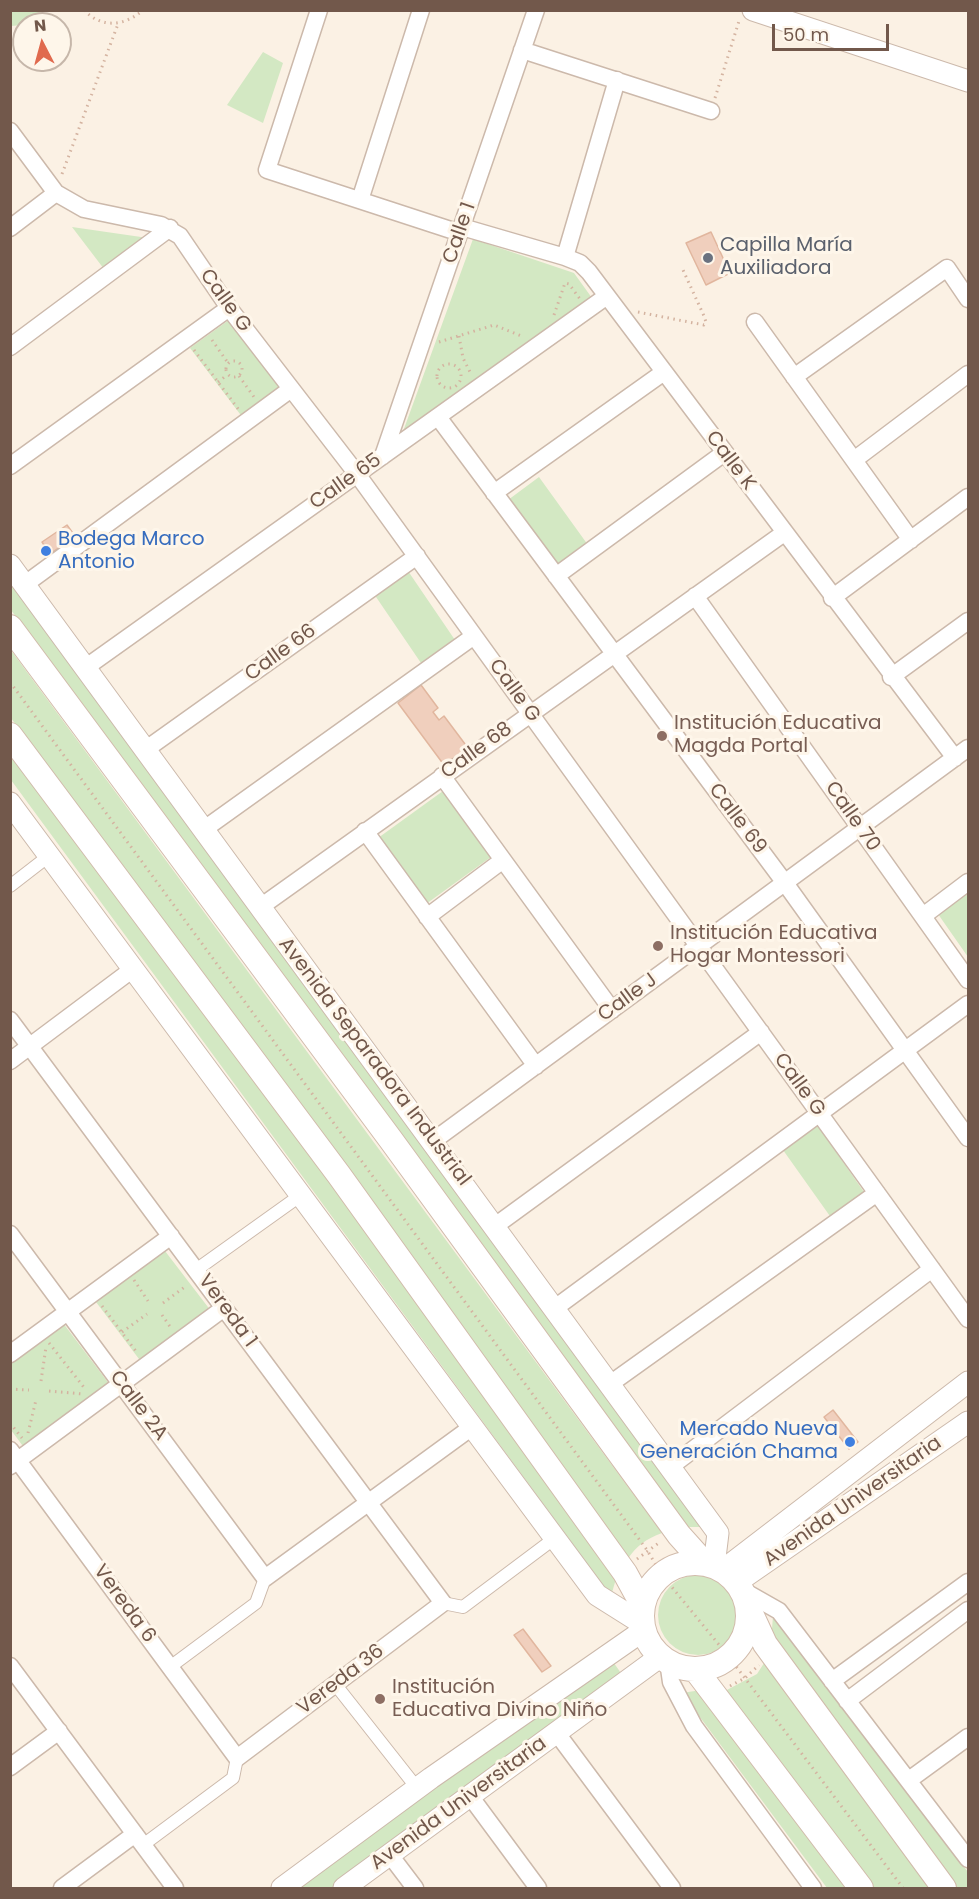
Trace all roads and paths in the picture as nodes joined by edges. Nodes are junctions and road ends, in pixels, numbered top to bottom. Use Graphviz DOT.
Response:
graph roads {
  1 [pos="84,10"];
  2 [pos="143,10"];
  3 [pos="319,10"];
  4 [pos="421,10"];
  5 [pos="536,10"];
  6 [pos="742,10"];
  7 [pos="753,10"];
  8 [pos="118,24"];
  9 [pos="522,50"];
  10 [pos="617,80"];
  11 [pos="969,81"];
  12 [pos="711,111"];
  13 [pos="10,131"];
  14 [pos="56,193"];
  15 [pos="360,200"];
  16 [pos="10,228"];
  17 [pos="170,228"];
  18 [pos="461,230"];
  19 [pos="565,257"];
  20 [pos="683,270"];
  21 [pos="607,296"];
  22 [pos="589,298"];
  23 [pos="969,299"];
  24 [pos="229,308"];
  25 [pos="554,316"];
  26 [pos="623,318"];
  27 [pos="755,322"];
  28 [pos="443,331"];
  29 [pos="209,336"];
  30 [pos="459,336"];
  31 [pos="186,339"];
  32 [pos="532,340"];
  33 [pos="439,342"];
  34 [pos="10,347"];
  35 [pos="436,351"];
  36 [pos="228,363"];
  37 [pos="467,366"];
  38 [pos="430,368"];
  39 [pos="460,370"];
  40 [pos="438,371"];
  41 [pos="664,372"];
  42 [pos="969,374"];
  43 [pos="227,375"];
  44 [pos="239,376"];
  45 [pos="794,377"];
  46 [pos="475,381"];
  47 [pos="218,382"];
  48 [pos="291,389"];
  49 [pos="262,409"];
  50 [pos="438,417"];
  51 [pos="247,421"];
  52 [pos="724,453"];
  53 [pos="383,456"];
  54 [pos="854,460"];
  55 [pos="10,466"];
  56 [pos="357,474"];
  57 [pos="494,493"];
  58 [pos="969,497"];
  59 [pos="784,533"];
  60 [pos="911,540"];
  61 [pos="417,556"];
  62 [pos="10,565"];
  63 [pos="556,576"];
  64 [pos="24,585"];
  65 [pos="695,596"];
  66 [pos="832,598"];
  67 [pos="969,621"];
  68 [pos="10,627"];
  69 [pos="474,636"];
  70 [pos="614,654"];
  71 [pos="85,668"];
  72 [pos="891,677"];
  73 [pos="10,682"];
  74 [pos="530,714"];
  75 [pos="10,735"];
  76 [pos="145,750"];
  77 [pos="962,753"];
  78 [pos="442,776"];
  79 [pos="10,803"];
  80 [pos="860,828"];
  81 [pos="203,830"];
  82 [pos="365,831"];
  83 [pos="50,855"];
  84 [pos="503,860"];
  85 [pos="969,882"];
  86 [pos="785,883"];
  87 [pos="10,886"];
  88 [pos="259,908"];
  89 [pos="922,916"];
  90 [pos="427,917"];
  91 [pos="698,947"];
  92 [pos="133,969"];
  93 [pos="969,980"];
  94 [pos="969,1004"];
  95 [pos="612,1010"];
  96 [pos="10,1020"];
  97 [pos="761,1032"];
  98 [pos="30,1046"];
  99 [pos="905,1050"];
  100 [pos="10,1061"];
  101 [pos="536,1066"];
  102 [pos="820,1113"];
  103 [pos="969,1138"];
  104 [pos="433,1141"];
  105 [pos="877,1193"];
  106 [pos="301,1195"];
  107 [pos="495,1226"];
  108 [pos="10,1234"];
  109 [pos="171,1236"];
  110 [pos="932,1269"];
  111 [pos="196,1270"];
  112 [pos="140,1273"];
  113 [pos="181,1278"];
  114 [pos="186,1286"];
  115 [pos="193,1294"];
  116 [pos="148,1301"];
  117 [pos="100,1303"];
  118 [pos="163,1303"];
  119 [pos="224,1308"];
  120 [pos="555,1308"];
  121 [pos="68,1312"];
  122 [pos="147,1314"];
  123 [pos="162,1315"];
  124 [pos="969,1319"];
  125 [pos="122,1332"];
  126 [pos="175,1334"];
  127 [pos="47,1340"];
  128 [pos="38,1347"];
  129 [pos="10,1354"];
  130 [pos="142,1359"];
  131 [pos="41,1381"];
  132 [pos="969,1382"];
  133 [pos="121,1384"];
  134 [pos="610,1384"];
  135 [pos="10,1389"];
  136 [pos="29,1390"];
  137 [pos="49,1390"];
  138 [pos="89,1394"];
  139 [pos="36,1400"];
  140 [pos="80,1401"];
  141 [pos="969,1422"];
  142 [pos="10,1423"];
  143 [pos="472,1427"];
  144 [pos="13,1459"];
  145 [pos="670,1467"];
  146 [pos="369,1503"];
  147 [pos="679,1535"];
  148 [pos="555,1538"];
  149 [pos="647,1550"];
  150 [pos="626,1573"];
  151 [pos="662,1575"];
  152 [pos="265,1578"];
  153 [pos="728,1580"];
  154 [pos="969,1581"];
  155 [pos="443,1603"];
  156 [pos="969,1610"];
  157 [pos="643,1620"];
  158 [pos="772,1653"];
  159 [pos="729,1657"];
  160 [pos="664,1659"];
  161 [pos="10,1666"];
  162 [pos="170,1667"];
  163 [pos="695,1669"];
  164 [pos="745,1678"];
  165 [pos="832,1681"];
  166 [pos="335,1684"];
  167 [pos="715,1694"];
  168 [pos="847,1701"];
  169 [pos="59,1731"];
  170 [pos="556,1732"];
  171 [pos="969,1737"];
  172 [pos="237,1758"];
  173 [pos="10,1767"];
  174 [pos="909,1780"];
  175 [pos="417,1788"];
  176 [pos="470,1796"];
  177 [pos="139,1840"];
  178 [pos="390,1855"];
  179 [pos="969,1859"];
  180 [pos="62,1888"];
  181 [pos="175,1888"];
  182 [pos="282,1888"];
  183 [pos="344,1888"];
  184 [pos="415,1888"];
  185 [pos="538,1888"];
  186 [pos="672,1888"];
  187 [pos="813,1888"];
  188 [pos="861,1888"];
  189 [pos="903,1888"];
  190 [pos="944,1888"];
  1 -- 8 [label="path"];
  2 -- 8 [label="path"];
  3 -- 15 [label="street, Calle K"];
  4 -- 15 [label="street"];
  5 -- 9 [label="street, Calle 1"];
  6 -- 12 [label="path"];
  7 -- 11 [label="street"];
  8 -- 14 [label="path"];
  9 -- 10 [label="street"];
  9 -- 18 [label="street, Calle 1"];
  10 -- 12 [label="street"];
  10 -- 19 [label="street"];
  13 -- 14 [label="street"];
  14 -- 16 [label="street"];
  14 -- 17 [label="street"];
  15 -- 18 [label="street, Calle K"];
  17 -- 24 [label="street, Calle G"];
  17 -- 34 [label="street"];
  18 -- 19 [label="street, Calle K"];
  18 -- 53 [label="street, Calle 1"];
  19 -- 21 [label="street, Calle K"];
  20 -- 26 [label="path"];
  21 -- 26 [label="street, Calle K"];
  21 -- 50 [label="street, Calle 65"];
  22 -- 25 [label="path"];
  23 -- 45 [label="street"];
  24 -- 31 [label="street"];
  24 -- 48 [label="street, Calle G"];
  26 -- 41 [label="street, Calle K"];
  27 -- 45 [label="street"];
  28 -- 33 [label="path"];
  29 -- 36 [label="path"];
  30 -- 32 [label="path"];
  30 -- 33 [label="path"];
  30 -- 37 [label="path"];
  31 -- 47 [label="path"];
  31 -- 55 [label="street"];
  33 -- 35 [label="path"];
  36 -- 43 [label="path"];
  36 -- 44 [label="path"];
  37 -- 39 [label="path"];
  37 -- 46 [label="path"];
  38 -- 40 [label="path"];
  39 -- 40 [label="path"];
  39 -- 40 [label="path"];
  41 -- 52 [label="street, Calle K"];
  41 -- 57 [label="street"];
  42 -- 54 [label="street"];
  43 -- 44 [label="path"];
  43 -- 47 [label="path"];
  44 -- 49 [label="path"];
  45 -- 54 [label="street"];
  47 -- 51 [label="path"];
  48 -- 49 [label="street"];
  48 -- 56 [label="street, Calle G"];
  49 -- 51 [label="street"];
  50 -- 53 [label="street, Calle 65"];
  50 -- 57 [label="street, Calle 69"];
  51 -- 64 [label="street"];
  52 -- 59 [label="street, Calle K"];
  52 -- 63 [label="street"];
  53 -- 56 [label="street, Calle 65"];
  54 -- 60 [label="street"];
  56 -- 61 [label="street, Calle G"];
  56 -- 71 [label="street, Calle 65"];
  57 -- 63 [label="street, Calle 69"];
  58 -- 60 [label="street"];
  59 -- 65 [label="street, Calle 68"];
  59 -- 66 [label="street, Calle K"];
  60 -- 66 [label="street"];
  61 -- 69 [label="street, Calle G"];
  61 -- 76 [label="street, Calle 66"];
  62 -- 64 [label="street, Avenida Separadora Industrial"];
  63 -- 70 [label="street, Calle 69"];
  64 -- 71 [label="street, Avenida Separadora Industrial"];
  65 -- 70 [label="street, Calle 68"];
  65 -- 80 [label="street, Calle 70"];
  66 -- 72 [label="street, Calle K"];
  67 -- 72 [label="street"];
  68 -- 147 [label="main road, Avenida Separadora Industrial"];
  69 -- 74 [label="street, Calle G"];
  69 -- 81 [label="street"];
  70 -- 74 [label="street, Calle 68"];
  70 -- 86 [label="street, Calle 69"];
  71 -- 76 [label="street, Avenida Separadora Industrial"];
  72 -- 77 [label="street, Calle K"];
  73 -- 149 [label="path"];
  74 -- 78 [label="street, Calle 68"];
  74 -- 91 [label="street, Calle G"];
  75 -- 150 [label="main road"];
  76 -- 81 [label="street, Avenida Separadora Industrial"];
  77 -- 80 [label="street, Calle J"];
  78 -- 82 [label="street, Calle 68"];
  78 -- 84 [label="street"];
  79 -- 83 [label="street"];
  80 -- 86 [label="street, Calle J"];
  80 -- 89 [label="street, Calle 70"];
  81 -- 88 [label="street, Avenida Separadora Industrial"];
  82 -- 88 [label="street, Calle 68"];
  82 -- 90 [label="street"];
  83 -- 87 [label="street"];
  83 -- 92 [label="street"];
  84 -- 90 [label="street"];
  84 -- 95 [label="street"];
  85 -- 89 [label="street"];
  86 -- 91 [label="street, Calle J"];
  86 -- 99 [label="street, Calle 69"];
  88 -- 104 [label="street, Avenida Separadora Industrial"];
  89 -- 93 [label="street, Calle 70"];
  90 -- 101 [label="street"];
  91 -- 95 [label="street, Calle J"];
  91 -- 97 [label="street, Calle G"];
  92 -- 98 [label="street"];
  92 -- 106 [label="street"];
  94 -- 99 [label="street"];
  95 -- 101 [label="street, Calle J"];
  96 -- 98 [label="street, Vereda 1"];
  97 -- 102 [label="street, Calle G"];
  97 -- 107 [label="street"];
  98 -- 100 [label="street"];
  98 -- 109 [label="street, Vereda 1"];
  99 -- 102 [label="street"];
  99 -- 103 [label="street, Calle 69"];
  101 -- 104 [label="street, Calle J"];
  102 -- 105 [label="street, Calle G"];
  102 -- 120 [label="street"];
  104 -- 107 [label="street, Avenida Separadora Industrial"];
  105 -- 110 [label="street, Calle G"];
  105 -- 134 [label="street"];
  106 -- 111 [label="street"];
  106 -- 143 [label="street"];
  107 -- 120 [label="street, Avenida Separadora Industrial"];
  108 -- 121 [label="street, Calle 2A"];
  109 -- 111 [label="street, Vereda 1"];
  109 -- 121 [label="street"];
  110 -- 124 [label="street, Calle G"];
  110 -- 145 [label="street"];
  111 -- 119 [label="street, Vereda 1"];
  112 -- 116 [label="path"];
  113 -- 114 [label="path"];
  114 -- 115 [label="path"];
  114 -- 118 [label="path"];
  117 -- 125 [label="path"];
  119 -- 133 [label="street"];
  119 -- 146 [label="street, Vereda 1"];
  120 -- 134 [label="street, Avenida Separadora Industrial"];
  121 -- 129 [label="street"];
  121 -- 133 [label="street, Calle 2A"];
  122 -- 125 [label="path"];
  123 -- 126 [label="path"];
  125 -- 130 [label="path"];
  127 -- 128 [label="path"];
  127 -- 131 [label="path"];
  127 -- 138 [label="path"];
  132 -- 153 [label="street, Avenida Universitaria"];
  133 -- 144 [label="street"];
  133 -- 152 [label="street, Calle 2A"];
  134 -- 145 [label="street, Avenida Separadora Industrial"];
  135 -- 136 [label="path"];
  137 -- 138 [label="path"];
  138 -- 140 [label="path"];
  139 -- 142 [label="path"];
  141 -- 153 [label="street, Avenida Universitaria"];
  143 -- 146 [label="street"];
  143 -- 148 [label="street"];
  144 -- 162 [label="street, Vereda 6"];
  145 -- 153 [label="street, Avenida Separadora Industrial"];
  146 -- 152 [label="street"];
  146 -- 155 [label="street, Vereda 1"];
  147 -- 149 [label="path"];
  147 -- 153 [label="main road, Avenida Separadora Industrial"];
  148 -- 155 [label="street"];
  148 -- 157 [label="street"];
  149 -- 150 [label="path"];
  149 -- 151 [label="path"];
  150 -- 157 [label="main road"];
  151 -- 153 [label="main road"];
  151 -- 157 [label="main road"];
  151 -- 159 [label="path"];
  152 -- 162 [label="street"];
  153 -- 158 [label="main road, Avenida Separadora Industrial"];
  153 -- 159 [label="main road"];
  153 -- 165 [label="street, Avenida Separadora Industrial"];
  154 -- 165 [label="street"];
  155 -- 166 [label="street, Vereda 36"];
  156 -- 168 [label="street"];
  157 -- 160 [label="main road"];
  157 -- 175 [label="street, Avenida Universitaria"];
  158 -- 164 [label="path"];
  158 -- 190 [label="main road, Avenida Separadora Industrial"];
  159 -- 163 [label="main road"];
  159 -- 164 [label="path"];
  160 -- 163 [label="main road"];
  160 -- 170 [label="street, Avenida Universitaria"];
  160 -- 187 [label="street"];
  161 -- 169 [label="street"];
  162 -- 172 [label="street, Vereda 6"];
  163 -- 167 [label="main road"];
  164 -- 167 [label="path"];
  164 -- 189 [label="path"];
  165 -- 168 [label="street, Avenida Separadora Industrial"];
  166 -- 172 [label="street, Vereda 36"];
  166 -- 175 [label="street"];
  167 -- 188 [label="main road"];
  168 -- 174 [label="street, Avenida Separadora Industrial"];
  169 -- 173 [label="street"];
  169 -- 177 [label="street"];
  170 -- 176 [label="street, Avenida Universitaria"];
  170 -- 186 [label="street"];
  171 -- 174 [label="street"];
  172 -- 177 [label="street, Vereda 36"];
  174 -- 179 [label="street, Avenida Separadora Industrial"];
  175 -- 182 [label="street, Avenida Universitaria"];
  176 -- 178 [label="street, Avenida Universitaria"];
  176 -- 185 [label="street"];
  177 -- 180 [label="street"];
  177 -- 181 [label="street"];
  178 -- 183 [label="street, Avenida Universitaria"];
  178 -- 184 [label="street"];
}
